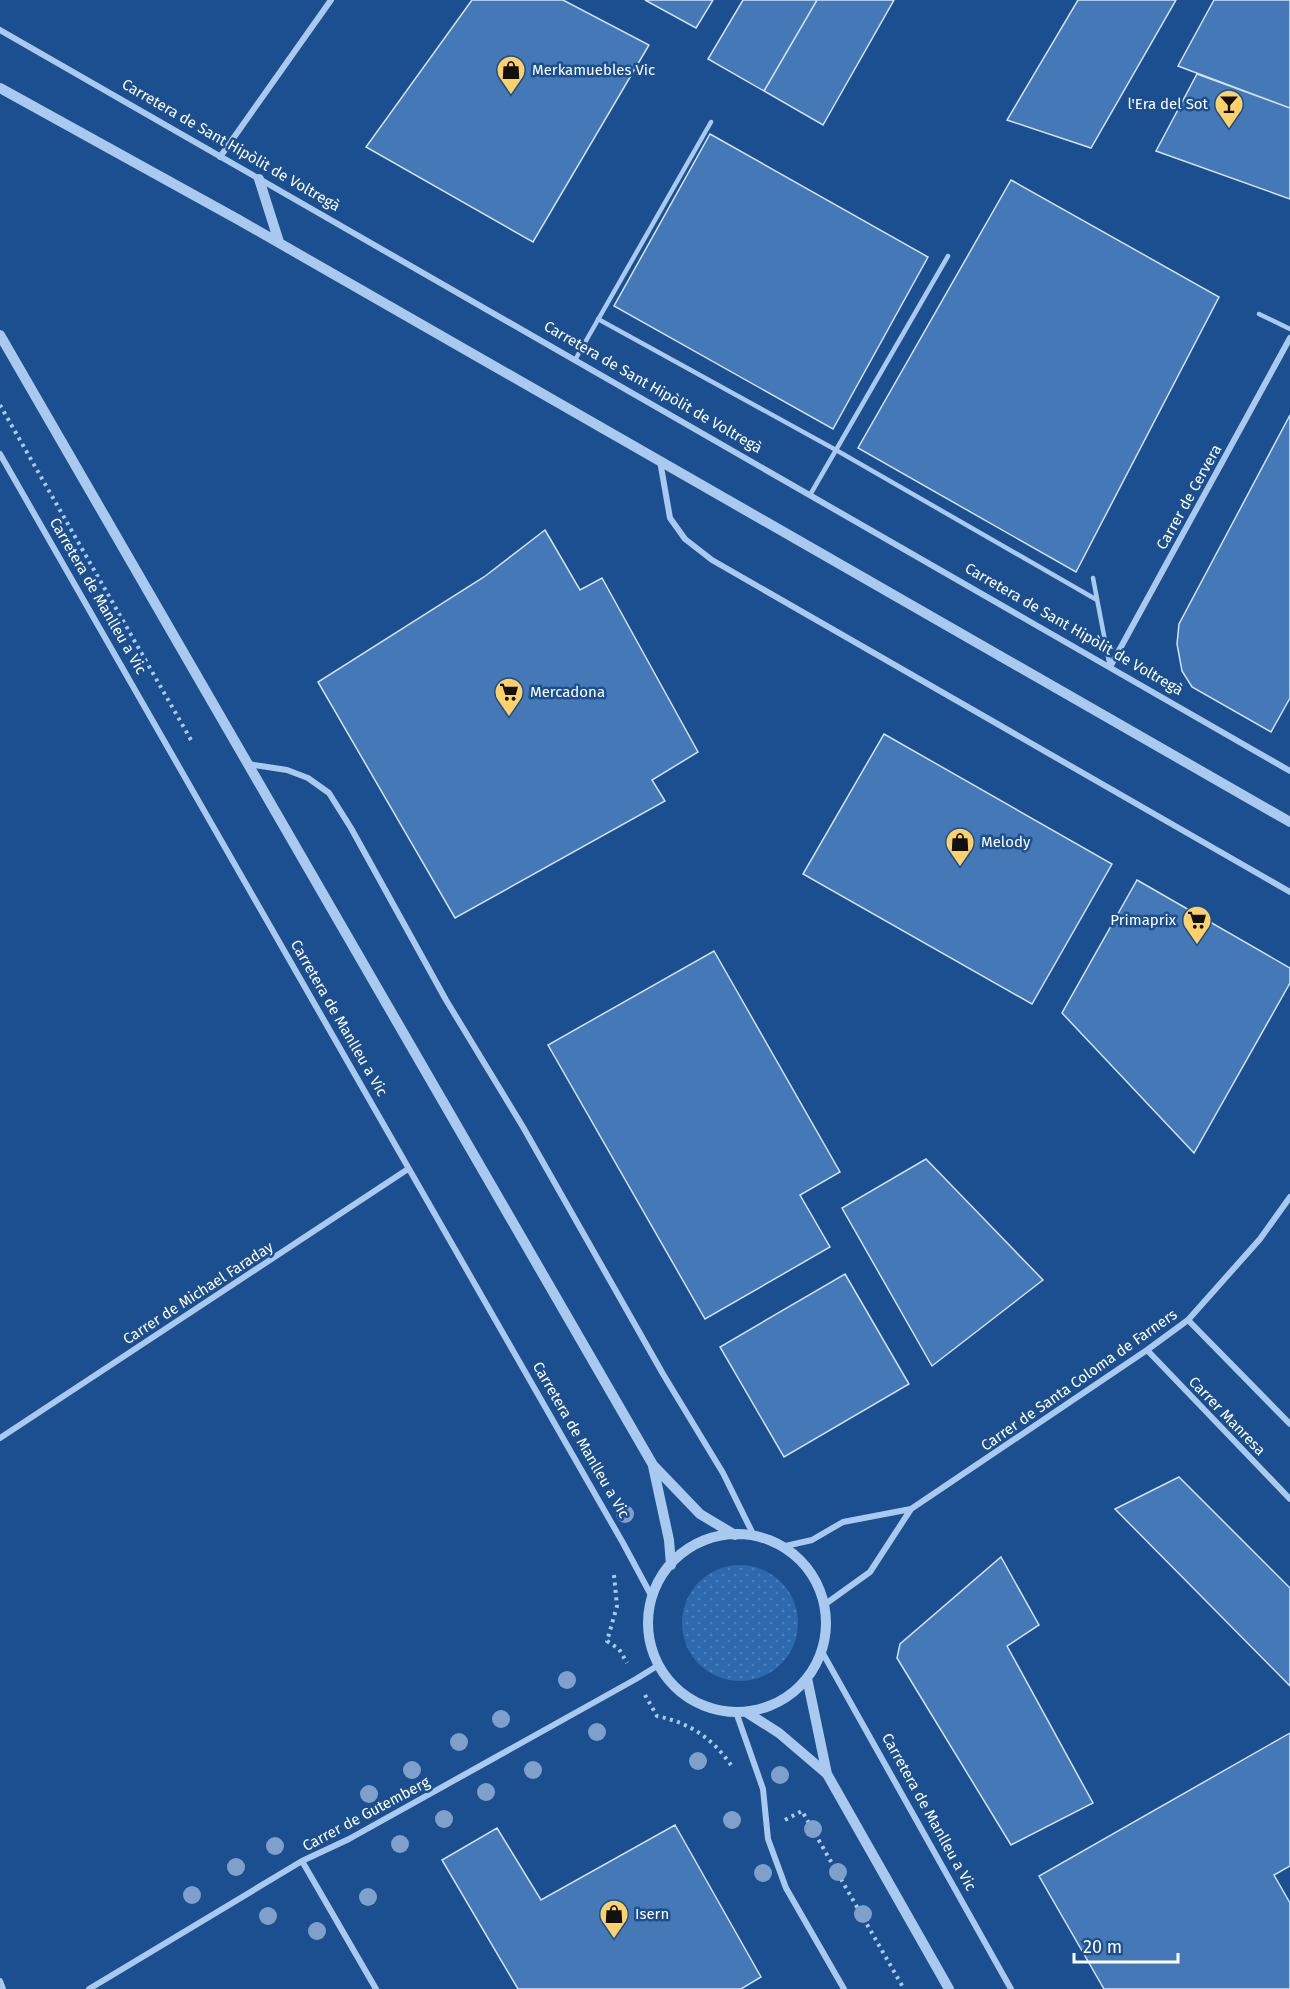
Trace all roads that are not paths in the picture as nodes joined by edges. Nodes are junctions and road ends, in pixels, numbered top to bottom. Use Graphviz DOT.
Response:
graph roads {
  1 [pos="331,0"];
  2 [pos="0,30"];
  3 [pos="0,88"];
  4 [pos="711,122"];
  5 [pos="220,157"];
  6 [pos="259,179"];
  7 [pos="279,242"];
  8 [pos="948,256"];
  9 [pos="1258,314"];
  10 [pos="598,319"];
  11 [pos="1290,329"];
  12 [pos="0,335"];
  13 [pos="1290,338"];
  14 [pos="575,360"];
  15 [pos="836,450"];
  16 [pos="0,454"];
  17 [pos="660,461"];
  18 [pos="810,495"];
  19 [pos="1092,578"];
  20 [pos="1097,600"];
  21 [pos="1110,667"];
  22 [pos="248,764"];
  23 [pos="1290,771"];
  24 [pos="1290,822"];
  25 [pos="1290,892"];
  26 [pos="408,1169"];
  27 [pos="1290,1197"];
  28 [pos="1188,1320"];
  29 [pos="1147,1350"];
  30 [pos="1290,1424"];
  31 [pos="0,1438"];
  32 [pos="653,1465"];
  33 [pos="1290,1499"];
  34 [pos="911,1509"];
  35 [pos="735,1535"];
  36 [pos="754,1536"];
  37 [pos="782,1547"];
  38 [pos="670,1565"];
  39 [pos="652,1598"];
  40 [pos="824,1605"];
  41 [pos="821,1650"];
  42 [pos="657,1666"];
  43 [pos="807,1678"];
  44 [pos="741,1712"];
  45 [pos="827,1774"];
  46 [pos="302,1861"];
  47 [pos="0,1981"];
  48 [pos="3,1989"];
  49 [pos="89,1989"];
  50 [pos="376,1989"];
  51 [pos="844,1989"];
  52 [pos="949,1989"];
  53 [pos="1011,1989"];
  1 -- 5 [label="street"];
  2 -- 5 [label="street, Carretera de Sant Hipòlit de Voltregà"];
  3 -- 7 [label="street"];
  4 -- 10 [label="lane"];
  5 -- 6 [label="street, Carretera de Sant Hipòlit de Voltregà"];
  6 -- 7 [label="street"];
  6 -- 14 [label="street, Carretera de Sant Hipòlit de Voltregà"];
  7 -- 17 [label="street"];
  8 -- 15 [label="lane"];
  9 -- 11 [label="lane"];
  10 -- 14 [label="lane"];
  10 -- 15 [label="lane"];
  12 -- 22 [label="street"];
  13 -- 21 [label="street, Carrer de Cervera"];
  14 -- 18 [label="street, Carretera de Sant Hipòlit de Voltregà"];
  15 -- 18 [label="lane"];
  15 -- 20 [label="lane"];
  16 -- 26 [label="street, Carretera de Manlleu a Vic"];
  17 -- 24 [label="street"];
  17 -- 25 [label="street"];
  18 -- 21 [label="street, Carretera de Sant Hipòlit de Voltregà"];
  19 -- 20 [label="lane"];
  20 -- 21 [label="lane"];
  21 -- 23 [label="street, Carretera de Sant Hipòlit de Voltregà"];
  22 -- 32 [label="street"];
  22 -- 36 [label="street"];
  26 -- 31 [label="street, Carrer de Michael Faraday"];
  26 -- 39 [label="street, Carretera de Manlleu a Vic"];
  27 -- 28 [label="street, Carrer de Santa Coloma de Farners"];
  28 -- 29 [label="street, Carrer de Santa Coloma de Farners"];
  28 -- 30 [label="street"];
  29 -- 33 [label="street, Carrer Manresa"];
  29 -- 34 [label="street, Carrer de Santa Coloma de Farners"];
  32 -- 35 [label="street"];
  32 -- 38 [label="street"];
  34 -- 37 [label="street, Carrer de Santa Coloma de Farners"];
  34 -- 40 [label="street, Carrer de Santa Coloma de Farners"];
  35 -- 36 [label="street"];
  35 -- 38 [label="street"];
  36 -- 37 [label="street"];
  37 -- 40 [label="street"];
  38 -- 39 [label="street"];
  39 -- 42 [label="street"];
  40 -- 41 [label="street"];
  41 -- 43 [label="street"];
  41 -- 53 [label="street, Carretera de Manlleu a Vic"];
  42 -- 44 [label="street"];
  42 -- 46 [label="street, Carrer de Gutemberg"];
  43 -- 44 [label="street"];
  43 -- 45 [label="street"];
  44 -- 45 [label="street"];
  44 -- 51 [label="street"];
  45 -- 52 [label="street"];
  46 -- 49 [label="street, Carrer de Gutemberg"];
  46 -- 50 [label="street"];
  47 -- 48 [label="street"];
}
